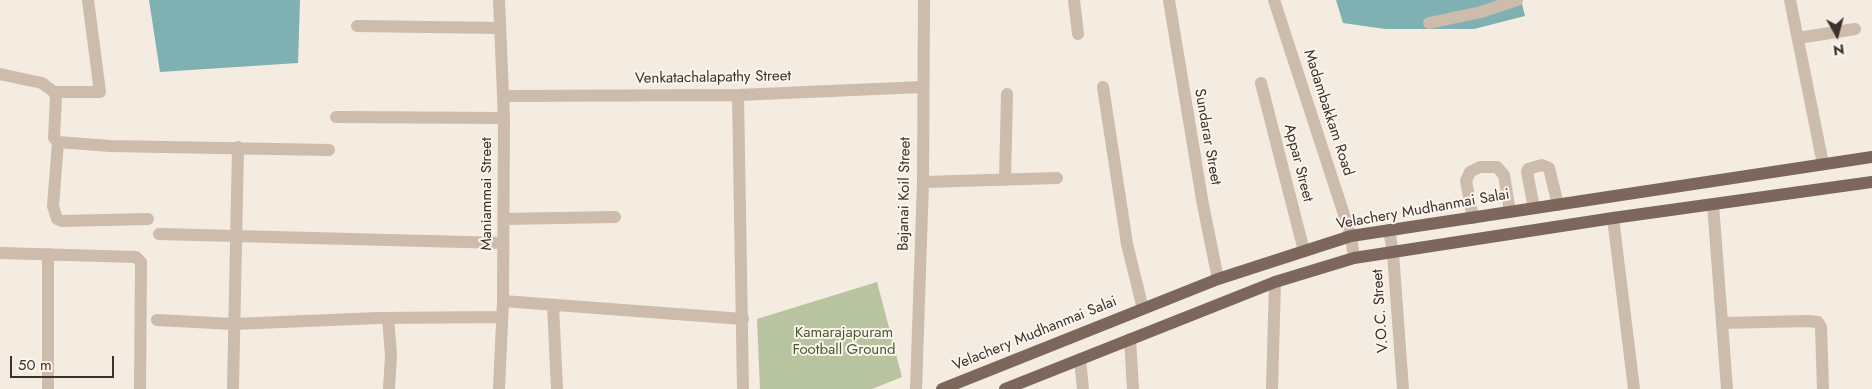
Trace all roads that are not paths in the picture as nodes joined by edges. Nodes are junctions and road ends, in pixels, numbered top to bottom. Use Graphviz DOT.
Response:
graph roads {
  1 [pos="88,0"];
  2 [pos="499,0"];
  3 [pos="924,0"];
  4 [pos="1074,0"];
  5 [pos="1169,0"];
  6 [pos="1274,0"];
  7 [pos="1517,0"];
  8 [pos="1790,0"];
  9 [pos="1429,22"];
  10 [pos="356,26"];
  11 [pos="500,28"];
  12 [pos="1855,29"];
  13 [pos="1078,34"];
  14 [pos="1798,38"];
  15 [pos="0,74"];
  16 [pos="1262,83"];
  17 [pos="922,87"];
  18 [pos="1103,87"];
  19 [pos="54,92"];
  20 [pos="1007,94"];
  21 [pos="738,95"];
  22 [pos="504,96"];
  23 [pos="336,117"];
  24 [pos="504,118"];
  25 [pos="58,142"];
  26 [pos="238,147"];
  27 [pos="329,150"];
  28 [pos="1872,157"];
  29 [pos="1824,164"];
  30 [pos="1057,178"];
  31 [pos="1005,180"];
  32 [pos="923,182"];
  33 [pos="1872,182"];
  34 [pos="1713,204"];
  35 [pos="1558,205"];
  36 [pos="1534,208"];
  37 [pos="1510,212"];
  38 [pos="615,217"];
  39 [pos="1472,218"];
  40 [pos="1613,218"];
  41 [pos="148,219"];
  42 [pos="503,220"];
  43 [pos="1389,230"];
  44 [pos="159,234"];
  45 [pos="235,234"];
  46 [pos="1351,236"];
  47 [pos="503,243"];
  48 [pos="1304,252"];
  49 [pos="0,253"];
  50 [pos="1393,253"];
  51 [pos="48,254"];
  52 [pos="1354,258"];
  53 [pos="1218,279"];
  54 [pos="1274,282"];
  55 [pos="503,301"];
  56 [pos="554,305"];
  57 [pos="1143,309"];
  58 [pos="502,317"];
  59 [pos="388,318"];
  60 [pos="743,319"];
  61 [pos="157,320"];
  62 [pos="1722,323"];
  63 [pos="233,324"];
  64 [pos="1130,339"];
  65 [pos="1080,359"];
  66 [pos="48,389"];
  67 [pos="140,389"];
  68 [pos="233,389"];
  69 [pos="388,389"];
  70 [pos="499,389"];
  71 [pos="557,389"];
  72 [pos="743,389"];
  73 [pos="916,389"];
  74 [pos="942,389"];
  75 [pos="1005,389"];
  76 [pos="1083,389"];
  77 [pos="1133,389"];
  78 [pos="1272,389"];
  79 [pos="1404,389"];
  80 [pos="1634,389"];
  81 [pos="1727,389"];
  82 [pos="1823,389"];
  1 -- 19 [label="street"];
  2 -- 11 [label="street, Maniammai Street"];
  3 -- 17 [label="street, Bajanai Koil Street"];
  4 -- 13 [label="street"];
  5 -- 53 [label="street, Sundarar Street"];
  6 -- 46 [label="street, Madambakkam Road"];
  7 -- 9 [label="street"];
  8 -- 14 [label="street"];
  10 -- 11 [label="street"];
  11 -- 22 [label="street, Maniammai Street"];
  12 -- 14 [label="street"];
  14 -- 29 [label="street"];
  15 -- 19 [label="street"];
  16 -- 48 [label="street, Appar Street"];
  17 -- 21 [label="street, Venkatachalapathy Street"];
  17 -- 32 [label="street, Bajanai Koil Street"];
  18 -- 57 [label="street"];
  19 -- 25 [label="street"];
  20 -- 31 [label="street"];
  21 -- 22 [label="street, Venkatachalapathy Street"];
  21 -- 60 [label="street"];
  22 -- 24 [label="street, Maniammai Street"];
  23 -- 24 [label="street"];
  24 -- 42 [label="street, Maniammai Street"];
  25 -- 26 [label="street"];
  25 -- 41 [label="street"];
  26 -- 27 [label="street"];
  26 -- 45 [label="street"];
  28 -- 29 [label="main road, Velachery Mudhanmai Salai"];
  29 -- 35 [label="main road, Velachery Mudhanmai Salai"];
  30 -- 31 [label="street"];
  31 -- 32 [label="street"];
  32 -- 73 [label="street, Bajanai Koil Street"];
  33 -- 34 [label="main road"];
  34 -- 40 [label="main road"];
  34 -- 62 [label="street"];
  35 -- 36 [label="main road, Velachery Mudhanmai Salai"];
  35 -- 36 [label="street"];
  36 -- 37 [label="main road, Velachery Mudhanmai Salai"];
  37 -- 39 [label="main road, Velachery Mudhanmai Salai"];
  37 -- 39 [label="street"];
  38 -- 42 [label="street"];
  39 -- 43 [label="main road, Velachery Mudhanmai Salai"];
  40 -- 50 [label="main road"];
  40 -- 80 [label="street"];
  42 -- 47 [label="street, Maniammai Street"];
  43 -- 46 [label="main road, Velachery Mudhanmai Salai"];
  43 -- 50 [label="street, V.O.C. Street"];
  44 -- 45 [label="street"];
  45 -- 47 [label="street"];
  45 -- 63 [label="street"];
  46 -- 48 [label="main road, Velachery Mudhanmai Salai"];
  46 -- 52 [label="street, Madambakkam Road"];
  47 -- 55 [label="street, Maniammai Street"];
  48 -- 53 [label="main road, Velachery Mudhanmai Salai"];
  49 -- 51 [label="street"];
  50 -- 52 [label="main road"];
  50 -- 79 [label="street, V.O.C. Street"];
  51 -- 66 [label="street"];
  51 -- 67 [label="street"];
  52 -- 54 [label="main road"];
  53 -- 57 [label="main road, Velachery Mudhanmai Salai"];
  54 -- 64 [label="main road"];
  54 -- 78 [label="street"];
  55 -- 56 [label="street"];
  55 -- 58 [label="street, Maniammai Street"];
  56 -- 60 [label="street"];
  56 -- 71 [label="street"];
  57 -- 74 [label="main road, Velachery Mudhanmai Salai"];
  58 -- 59 [label="street"];
  58 -- 70 [label="street, Maniammai Street"];
  59 -- 63 [label="street"];
  59 -- 69 [label="street"];
  60 -- 72 [label="street"];
  61 -- 63 [label="street"];
  62 -- 81 [label="street"];
  62 -- 82 [label="street"];
  63 -- 68 [label="street"];
  64 -- 65 [label="main road"];
  64 -- 77 [label="street"];
  65 -- 75 [label="main road"];
  65 -- 76 [label="street"];
}
